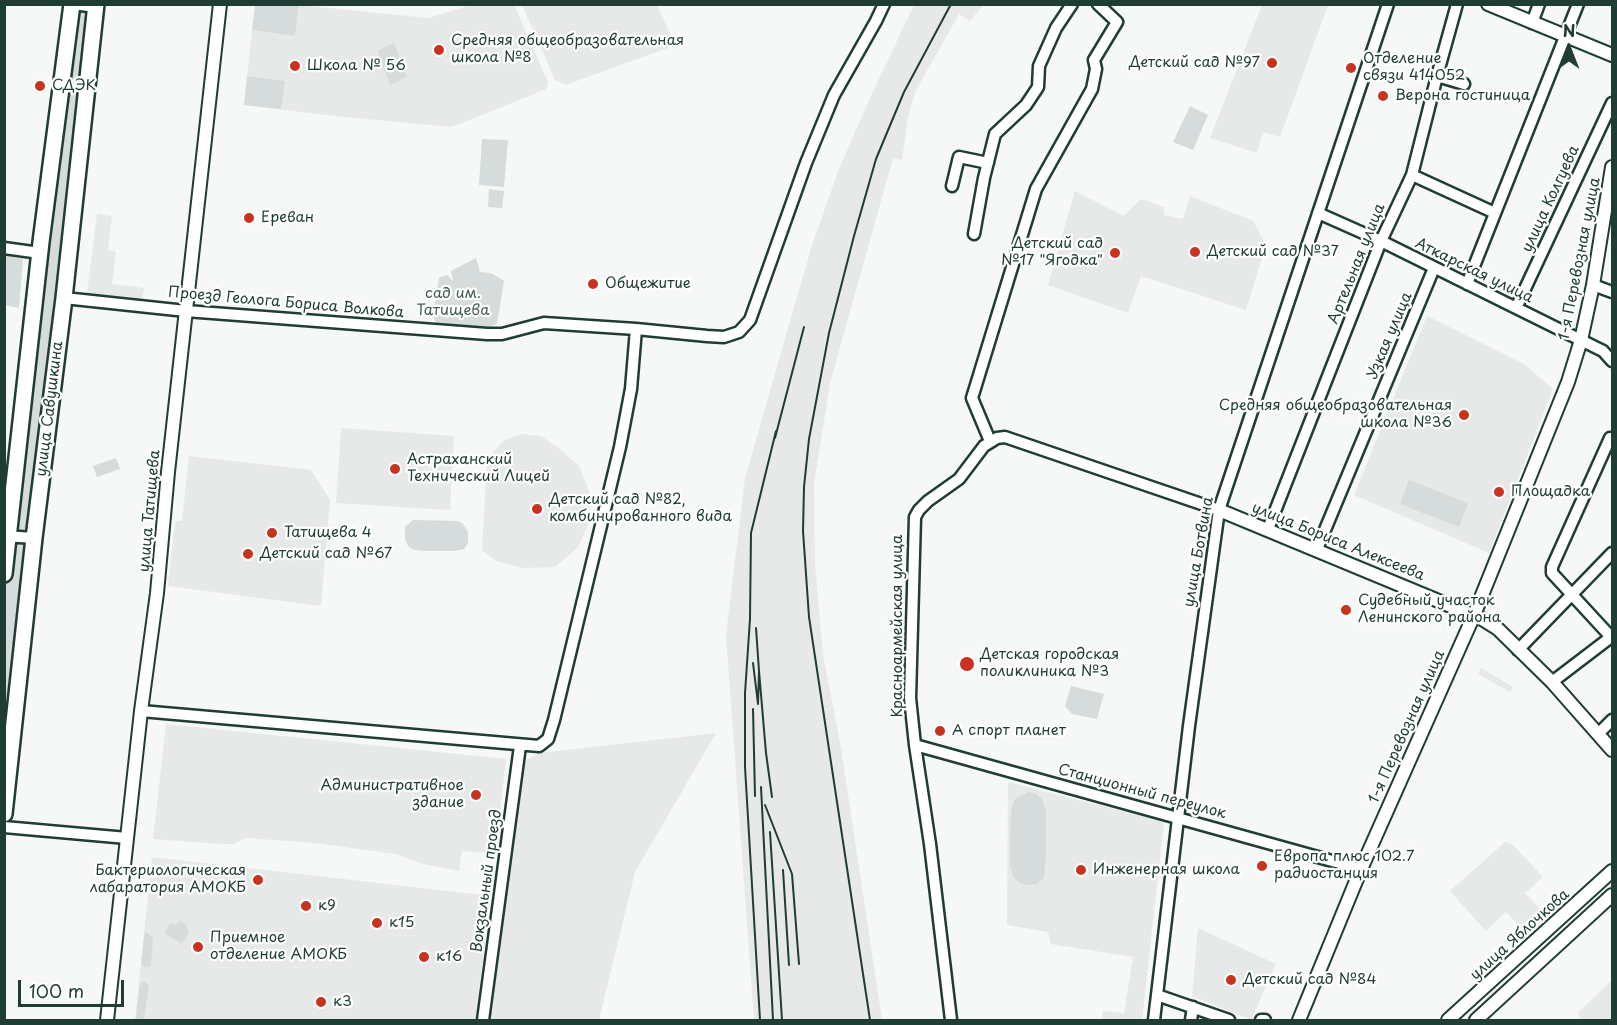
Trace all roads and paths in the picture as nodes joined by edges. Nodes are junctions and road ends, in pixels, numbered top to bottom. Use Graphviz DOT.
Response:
graph roads {
  1 [pos="73,4"];
  2 [pos="220,4"];
  3 [pos="884,4"];
  4 [pos="1071,4"];
  5 [pos="1098,4"];
  6 [pos="1388,4"];
  7 [pos="1457,4"];
  8 [pos="1488,4"];
  9 [pos="1539,4"];
  10 [pos="1578,4"];
  11 [pos="96,6"];
  12 [pos="1532,23"];
  13 [pos="1567,37"];
  14 [pos="1612,55"];
  15 [pos="1437,75"];
  16 [pos="1463,84"];
  17 [pos="1612,103"];
  18 [pos="988,163"];
  19 [pos="1612,167"];
  20 [pos="1412,175"];
  21 [pos="952,186"];
  22 [pos="1318,213"];
  23 [pos="1495,213"];
  24 [pos="974,234"];
  25 [pos="1381,241"];
  26 [pos="4,248"];
  27 [pos="40,253"];
  28 [pos="1434,268"];
  29 [pos="1467,284"];
  30 [pos="1593,285"];
  31 [pos="1612,292"];
  32 [pos="64,298"];
  33 [pos="1516,308"];
  34 [pos="186,311"];
  35 [pos="636,329"];
  36 [pos="1581,340"];
  37 [pos="1612,361"];
  38 [pos="990,441"];
  39 [pos="1612,441"];
  40 [pos="1219,510"];
  41 [pos="1268,529"];
  42 [pos="6,536"];
  43 [pos="34,538"];
  44 [pos="1317,549"];
  45 [pos="1612,553"];
  46 [pos="4,574"];
  47 [pos="1572,593"];
  48 [pos="1474,615"];
  49 [pos="1612,637"];
  50 [pos="1518,650"];
  51 [pos="1552,682"];
  52 [pos="141,711"];
  53 [pos="1612,720"];
  54 [pos="1599,733"];
  55 [pos="915,745"];
  56 [pos="520,746"];
  57 [pos="1612,750"];
  58 [pos="4,814"];
  59 [pos="1178,818"];
  60 [pos="4,827"];
  61 [pos="127,838"];
  62 [pos="1361,869"];
  63 [pos="1612,871"];
  64 [pos="1612,895"];
  65 [pos="1157,994"];
  66 [pos="1193,1007"];
  67 [pos="1225,1019"];
  68 [pos="107,1020"];
  69 [pos="483,1020"];
  70 [pos="951,1020"];
  71 [pos="1154,1020"];
  72 [pos="1191,1020"];
  73 [pos="1299,1020"];
  74 [pos="1448,1020"];
  75 [pos="1476,1020"];
  1 -- 11 [label="street"];
  1 -- 27 [label="highway, улица Савушкина"];
  2 -- 34 [label="main road, улица Татищева"];
  3 -- 35 [label="street, Проезд Геолога Бориса Волкова"];
  4 -- 18 [label="street"];
  5 -- 38 [label="street"];
  6 -- 22 [label="street, улица Ботвина"];
  7 -- 15 [label="street, Артельная улица"];
  8 -- 12 [label="main road"];
  9 -- 12 [label="street"];
  10 -- 13 [label="street"];
  11 -- 32 [label="highway, улица Савушкина"];
  12 -- 13 [label="main road"];
  13 -- 14 [label="main road"];
  13 -- 23 [label="street"];
  15 -- 16 [label="street"];
  15 -- 20 [label="street, Артельная улица"];
  17 -- 33 [label="street, улица Колгуева"];
  18 -- 21 [label="street"];
  18 -- 24 [label="street"];
  19 -- 30 [label="main road, 1-я Перевозная улица"];
  20 -- 23 [label="street"];
  20 -- 25 [label="street, Артельная улица"];
  22 -- 25 [label="street, Аткарская улица"];
  22 -- 40 [label="street, улица Ботвина"];
  23 -- 29 [label="street"];
  25 -- 28 [label="street, Аткарская улица"];
  25 -- 41 [label="street, Артельная улица"];
  26 -- 27 [label="street"];
  27 -- 42 [label="highway, улица Савушкина"];
  28 -- 29 [label="street, Аткарская улица"];
  28 -- 44 [label="street, Узкая улица"];
  29 -- 33 [label="street, Аткарская улица"];
  30 -- 31 [label="street"];
  30 -- 36 [label="main road, 1-я Перевозная улица"];
  32 -- 34 [label="street, Проезд Геолога Бориса Волкова"];
  32 -- 43 [label="highway, улица Савушкина"];
  33 -- 36 [label="street, Аткарская улица"];
  34 -- 35 [label="street, Проезд Геолога Бориса Волкова"];
  34 -- 52 [label="main road, улица Татищева"];
  35 -- 56 [label="street"];
  36 -- 37 [label="street, Аткарская улица"];
  36 -- 48 [label="main road, 1-я Перевозная улица"];
  38 -- 40 [label="street, улица Бориса Алексеева"];
  38 -- 55 [label="street, Красноармейская улица"];
  39 -- 47 [label="street"];
  40 -- 41 [label="main road, улица Бориса Алексеева"];
  40 -- 59 [label="street, улица Ботвина"];
  41 -- 44 [label="main road, улица Бориса Алексеева"];
  42 -- 43 [label="street"];
  42 -- 46 [label="highway, улица Савушкина"];
  43 -- 58 [label="highway, улица Савушкина"];
  44 -- 48 [label="main road, улица Бориса Алексеева"];
  45 -- 47 [label="street"];
  47 -- 49 [label="street"];
  47 -- 50 [label="street"];
  48 -- 50 [label="main road, улица Бориса Алексеева"];
  48 -- 62 [label="main road, 1-я Перевозная улица"];
  49 -- 51 [label="street"];
  50 -- 51 [label="main road, улица Бориса Алексеева"];
  51 -- 54 [label="main road, улица Бориса Алексеева"];
  52 -- 56 [label="street"];
  52 -- 61 [label="main road, улица Татищева"];
  53 -- 54 [label="street"];
  54 -- 57 [label="main road, улица Бориса Алексеева"];
  55 -- 59 [label="street, Станционный переулок"];
  55 -- 70 [label="street, Красноармейская улица"];
  56 -- 69 [label="street, Вокзальный проезд"];
  59 -- 62 [label="street, Станционный переулок"];
  59 -- 65 [label="street, улица Ботвина"];
  60 -- 61 [label="street"];
  61 -- 68 [label="main road, улица Татищева"];
  62 -- 73 [label="main road, 1-я Перевозная улица"];
  63 -- 74 [label="main road, улица Яблочкова"];
  64 -- 75 [label="main road"];
  65 -- 66 [label="street"];
  65 -- 71 [label="street, улица Ботвина"];
  66 -- 67 [label="street"];
  66 -- 72 [label="street"];
}
